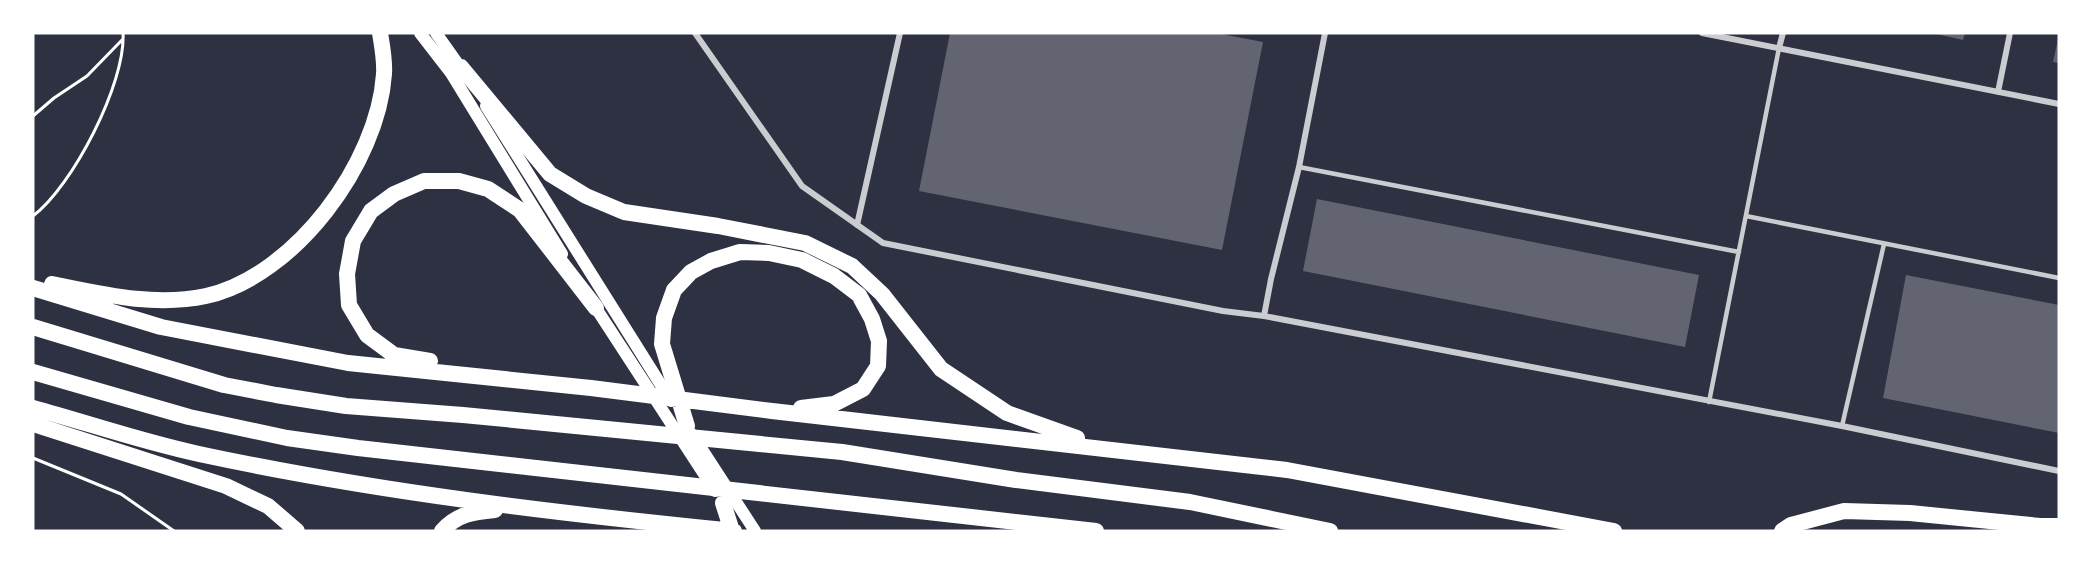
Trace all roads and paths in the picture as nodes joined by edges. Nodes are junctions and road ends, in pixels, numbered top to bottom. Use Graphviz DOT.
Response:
graph roads {
  1 [pos="123,33"];
  2 [pos="380,33"];
  3 [pos="420,33"];
  4 [pos="436,33"];
  5 [pos="695,33"];
  6 [pos="900,33"];
  7 [pos="1324,33"];
  8 [pos="1702,33"];
  9 [pos="1783,33"];
  10 [pos="2010,33"];
  11 [pos="123,39"];
  12 [pos="1779,48"];
  13 [pos="461,67"];
  14 [pos="1998,92"];
  15 [pos="2059,104"];
  16 [pos="33,116"];
  17 [pos="1299,167"];
  18 [pos="33,216"];
  19 [pos="1746,216"];
  20 [pos="857,225"];
  21 [pos="1884,244"];
  22 [pos="1739,252"];
  23 [pos="2059,278"];
  24 [pos="33,280"];
  25 [pos="33,288"];
  26 [pos="596,308"];
  27 [pos="1264,316"];
  28 [pos="33,327"];
  29 [pos="33,372"];
  30 [pos="528,382"];
  31 [pos="1709,402"];
  32 [pos="33,408"];
  33 [pos="772,411"];
  34 [pos="33,424"];
  35 [pos="687,426"];
  36 [pos="1842,426"];
  37 [pos="1103,448"];
  38 [pos="33,458"];
  39 [pos="2059,471"];
  40 [pos="723,503"];
  41 [pos="518,508"];
  42 [pos="2059,526"];
  43 [pos="174,531"];
  44 [pos="297,531"];
  45 [pos="442,531"];
  46 [pos="733,531"];
  47 [pos="741,531"];
  48 [pos="755,531"];
  49 [pos="1096,531"];
  50 [pos="1330,531"];
  51 [pos="1614,531"];
  52 [pos="1782,531"];
  1 -- 11 [label="path"];
  2 -- 24 [label="highway"];
  3 -- 26 [label="main road"];
  4 -- 13 [label="main road"];
  5 -- 20 [label="street"];
  6 -- 20 [label="street"];
  7 -- 17 [label="street"];
  8 -- 12 [label="street"];
  9 -- 12 [label="street"];
  10 -- 14 [label="street"];
  11 -- 16 [label="path"];
  11 -- 18 [label="path"];
  12 -- 14 [label="street"];
  12 -- 19 [label="lane"];
  13 -- 35 [label="main road"];
  13 -- 37 [label="highway"];
  14 -- 15 [label="street"];
  17 -- 22 [label="lane"];
  17 -- 27 [label="street"];
  19 -- 21 [label="lane"];
  19 -- 22 [label="lane"];
  20 -- 27 [label="street"];
  21 -- 23 [label="lane"];
  21 -- 36 [label="lane"];
  22 -- 31 [label="lane"];
  25 -- 30 [label="highway"];
  26 -- 30 [label="highway"];
  26 -- 40 [label="main road"];
  27 -- 31 [label="street"];
  28 -- 50 [label="highway"];
  29 -- 49 [label="highway"];
  30 -- 33 [label="highway"];
  31 -- 36 [label="street"];
  32 -- 41 [label="highway"];
  33 -- 35 [label="highway"];
  33 -- 37 [label="highway"];
  34 -- 44 [label="highway"];
  35 -- 48 [label="main road"];
  36 -- 39 [label="street"];
  37 -- 51 [label="highway"];
  38 -- 43 [label="path"];
  40 -- 46 [label="highway"];
  40 -- 47 [label="main road"];
  41 -- 45 [label="highway"];
  41 -- 46 [label="highway"];
  42 -- 52 [label="highway"];
}
